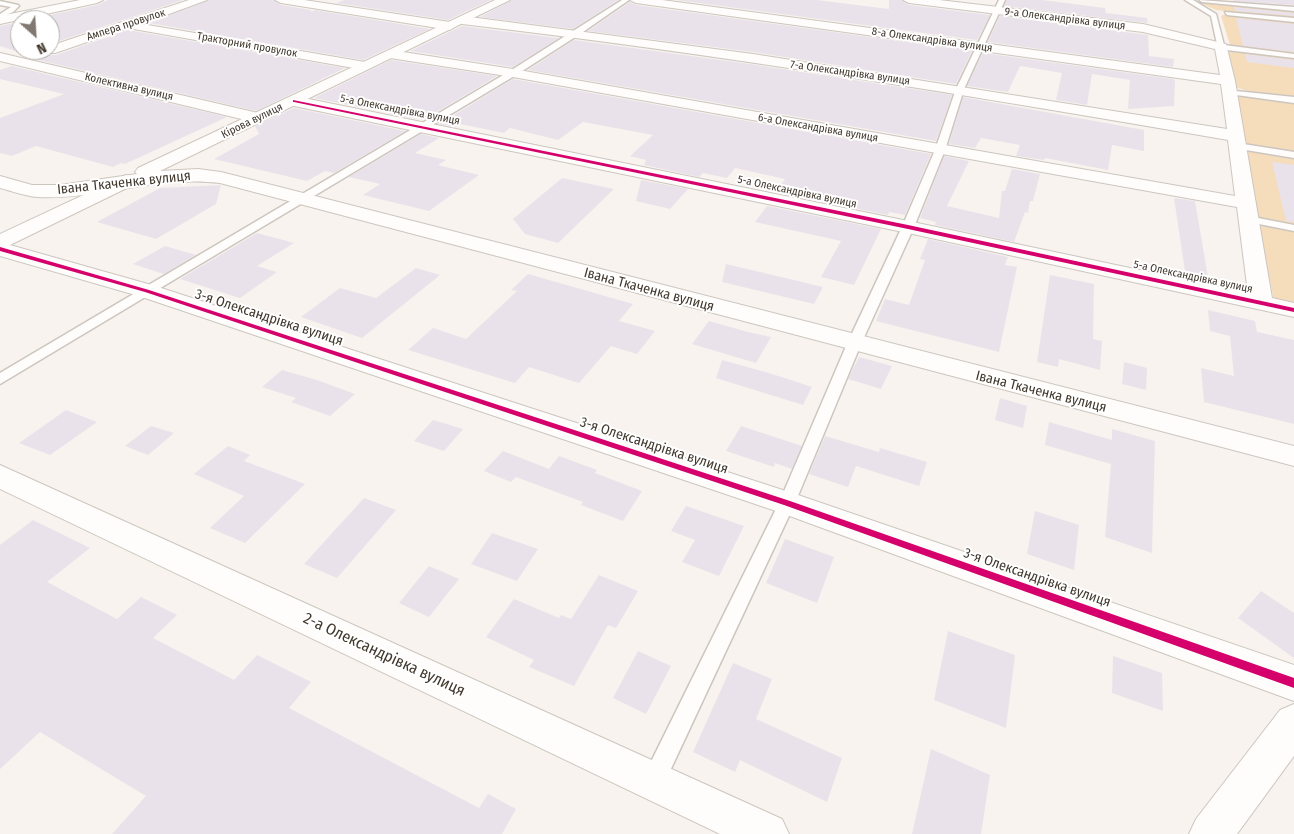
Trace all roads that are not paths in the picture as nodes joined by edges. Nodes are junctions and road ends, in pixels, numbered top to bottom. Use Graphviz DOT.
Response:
graph roads {
  1 [pos="96,0"];
  2 [pos="201,0"];
  3 [pos="280,0"];
  4 [pos="504,0"];
  5 [pos="626,0"];
  6 [pos="636,0"];
  7 [pos="909,0"];
  8 [pos="1188,0"];
  9 [pos="1202,0"];
  10 [pos="0,3"];
  11 [pos="1000,5"];
  12 [pos="1294,9"];
  13 [pos="1206,10"];
  14 [pos="0,16"];
  15 [pos="0,20"];
  16 [pos="1294,20"];
  17 [pos="456,23"];
  18 [pos="129,24"];
  19 [pos="578,33"];
  20 [pos="982,46"];
  21 [pos="60,47"];
  22 [pos="1220,47"];
  23 [pos="390,54"];
  24 [pos="1294,56"];
  25 [pos="0,57"];
  26 [pos="19,60"];
  27 [pos="16,61"];
  28 [pos="365,66"];
  29 [pos="513,73"];
  30 [pos="1229,86"];
  31 [pos="960,89"];
  32 [pos="1294,100"];
  33 [pos="294,101"];
  34 [pos="258,118"];
  35 [pos="423,126"];
  36 [pos="1237,141"];
  37 [pos="940,150"];
  38 [pos="1294,155"];
  39 [pos="126,181"];
  40 [pos="0,182"];
  41 [pos="300,198"];
  42 [pos="1246,211"];
  43 [pos="908,227"];
  44 [pos="1294,228"];
  45 [pos="0,242"];
  46 [pos="0,249"];
  47 [pos="147,291"];
  48 [pos="1261,303"];
  49 [pos="1294,310"];
  50 [pos="854,344"];
  51 [pos="0,379"];
  52 [pos="1294,456"];
  53 [pos="0,476"];
  54 [pos="787,503"];
  55 [pos="1294,683"];
  56 [pos="1294,723"];
  57 [pos="654,780"];
  58 [pos="767,834"];
  59 [pos="1211,834"];
  1 -- 15 [label="street"];
  2 -- 18 [label="street, Ампера провулок"];
  3 -- 17 [label="street, 7-а Олександрівка вулиця"];
  4 -- 17 [label="street, Кірова вулиця"];
  5 -- 19 [label="lane"];
  6 -- 20 [label="street, 8-а Олександрівка вулиця"];
  7 -- 11 [label="street, 9-а Олександрівка вулиця"];
  8 -- 13 [label="lane"];
  9 -- 12 [label="lane"];
  10 -- 14 [label="lane"];
  11 -- 20 [label="lane"];
  11 -- 22 [label="street, 9-а Олександрівка вулиця"];
  13 -- 16 [label="lane"];
  13 -- 22 [label="lane"];
  17 -- 19 [label="street, 7-а Олександрівка вулиця"];
  17 -- 23 [label="street, Кірова вулиця"];
  18 -- 21 [label="street, Ампера провулок"];
  18 -- 28 [label="street, Тракторний провулок"];
  19 -- 29 [label="lane"];
  19 -- 31 [label="street, 7-а Олександрівка вулиця"];
  20 -- 30 [label="street, 8-а Олександрівка вулиця"];
  20 -- 31 [label="lane"];
  22 -- 24 [label="lane"];
  22 -- 30 [label="street"];
  23 -- 28 [label="street, Кірова вулиця"];
  23 -- 29 [label="street, 6-а Олександрівка вулиця"];
  25 -- 27 [label="street, Колективна вулиця"];
  26 -- 27 [label="street, Ампера провулок"];
  27 -- 34 [label="street, Колективна вулиця"];
  28 -- 33 [label="street, Кірова вулиця"];
  29 -- 35 [label="lane"];
  29 -- 37 [label="street, 6-а Олександрівка вулиця"];
  30 -- 32 [label="lane"];
  30 -- 36 [label="street"];
  31 -- 36 [label="street, 7-а Олександрівка вулиця"];
  31 -- 37 [label="lane"];
  33 -- 34 [label="street, Кірова вулиця"];
  33 -- 35 [label="street, 5-а Олександрівка вулиця"];
  34 -- 39 [label="street, Кірова вулиця"];
  35 -- 41 [label="lane"];
  35 -- 43 [label="street, 5-а Олександрівка вулиця"];
  36 -- 38 [label="lane"];
  36 -- 42 [label="street"];
  37 -- 42 [label="street, 6-а Олександрівка вулиця"];
  37 -- 43 [label="lane"];
  39 -- 40 [label="street, Івана Ткаченка вулиця"];
  39 -- 41 [label="street, Івана Ткаченка вулиця"];
  39 -- 45 [label="street, Кірова вулиця"];
  41 -- 47 [label="lane"];
  41 -- 50 [label="street, Івана Ткаченка вулиця"];
  42 -- 44 [label="lane"];
  42 -- 48 [label="street"];
  43 -- 48 [label="street, 5-а Олександрівка вулиця"];
  43 -- 50 [label="lane"];
  46 -- 47 [label="street, 3-я Олександрівка вулиця"];
  47 -- 51 [label="lane"];
  47 -- 54 [label="street, 3-я Олександрівка вулиця"];
  48 -- 49 [label="street, 5-а Олександрівка вулиця"];
  50 -- 52 [label="street, Івана Ткаченка вулиця"];
  50 -- 54 [label="lane"];
  53 -- 57 [label="street, 2-а Олександрівка вулиця"];
  54 -- 55 [label="street, 3-я Олександрівка вулиця"];
  54 -- 57 [label="lane"];
  56 -- 59 [label="street"];
  57 -- 58 [label="street, 2-а Олександрівка вулиця"];
}
